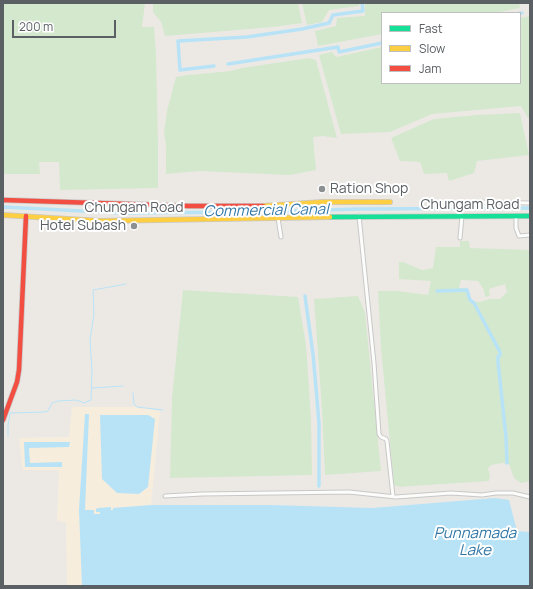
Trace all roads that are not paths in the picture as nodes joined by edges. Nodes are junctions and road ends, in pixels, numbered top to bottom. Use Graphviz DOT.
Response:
graph roads {
  1 [pos="3,200"];
  2 [pos="390,202"];
  3 [pos="473,202"];
  4 [pos="530,203"];
  5 [pos="267,206"];
  6 [pos="3,215"];
  7 [pos="26,216"];
  8 [pos="359,216"];
  9 [pos="462,216"];
  10 [pos="516,216"];
  11 [pos="530,216"];
  12 [pos="267,217"];
  13 [pos="278,218"];
  14 [pos="530,235"];
  15 [pos="281,237"];
  16 [pos="460,238"];
  17 [pos="3,421"];
  18 [pos="165,496"];
  19 [pos="394,496"];
  20 [pos="530,497"];
  1 -- 5 [label="street"];
  2 -- 5 [label="street"];
  3 -- 4 [label="street"];
  5 -- 12 [label="street"];
  6 -- 7 [label="street, Chungam Road"];
  7 -- 12 [label="street, Chungam Road"];
  7 -- 17 [label="street"];
  8 -- 9 [label="street, Chungam Road"];
  8 -- 13 [label="street, Chungam Road"];
  8 -- 19 [label="street"];
  9 -- 10 [label="street, Chungam Road"];
  9 -- 16 [label="street"];
  10 -- 11 [label="street, Chungam Road"];
  10 -- 14 [label="street"];
  12 -- 13 [label="street, Chungam Road"];
  13 -- 15 [label="street"];
  18 -- 19 [label="street"];
  19 -- 20 [label="street"];
}
